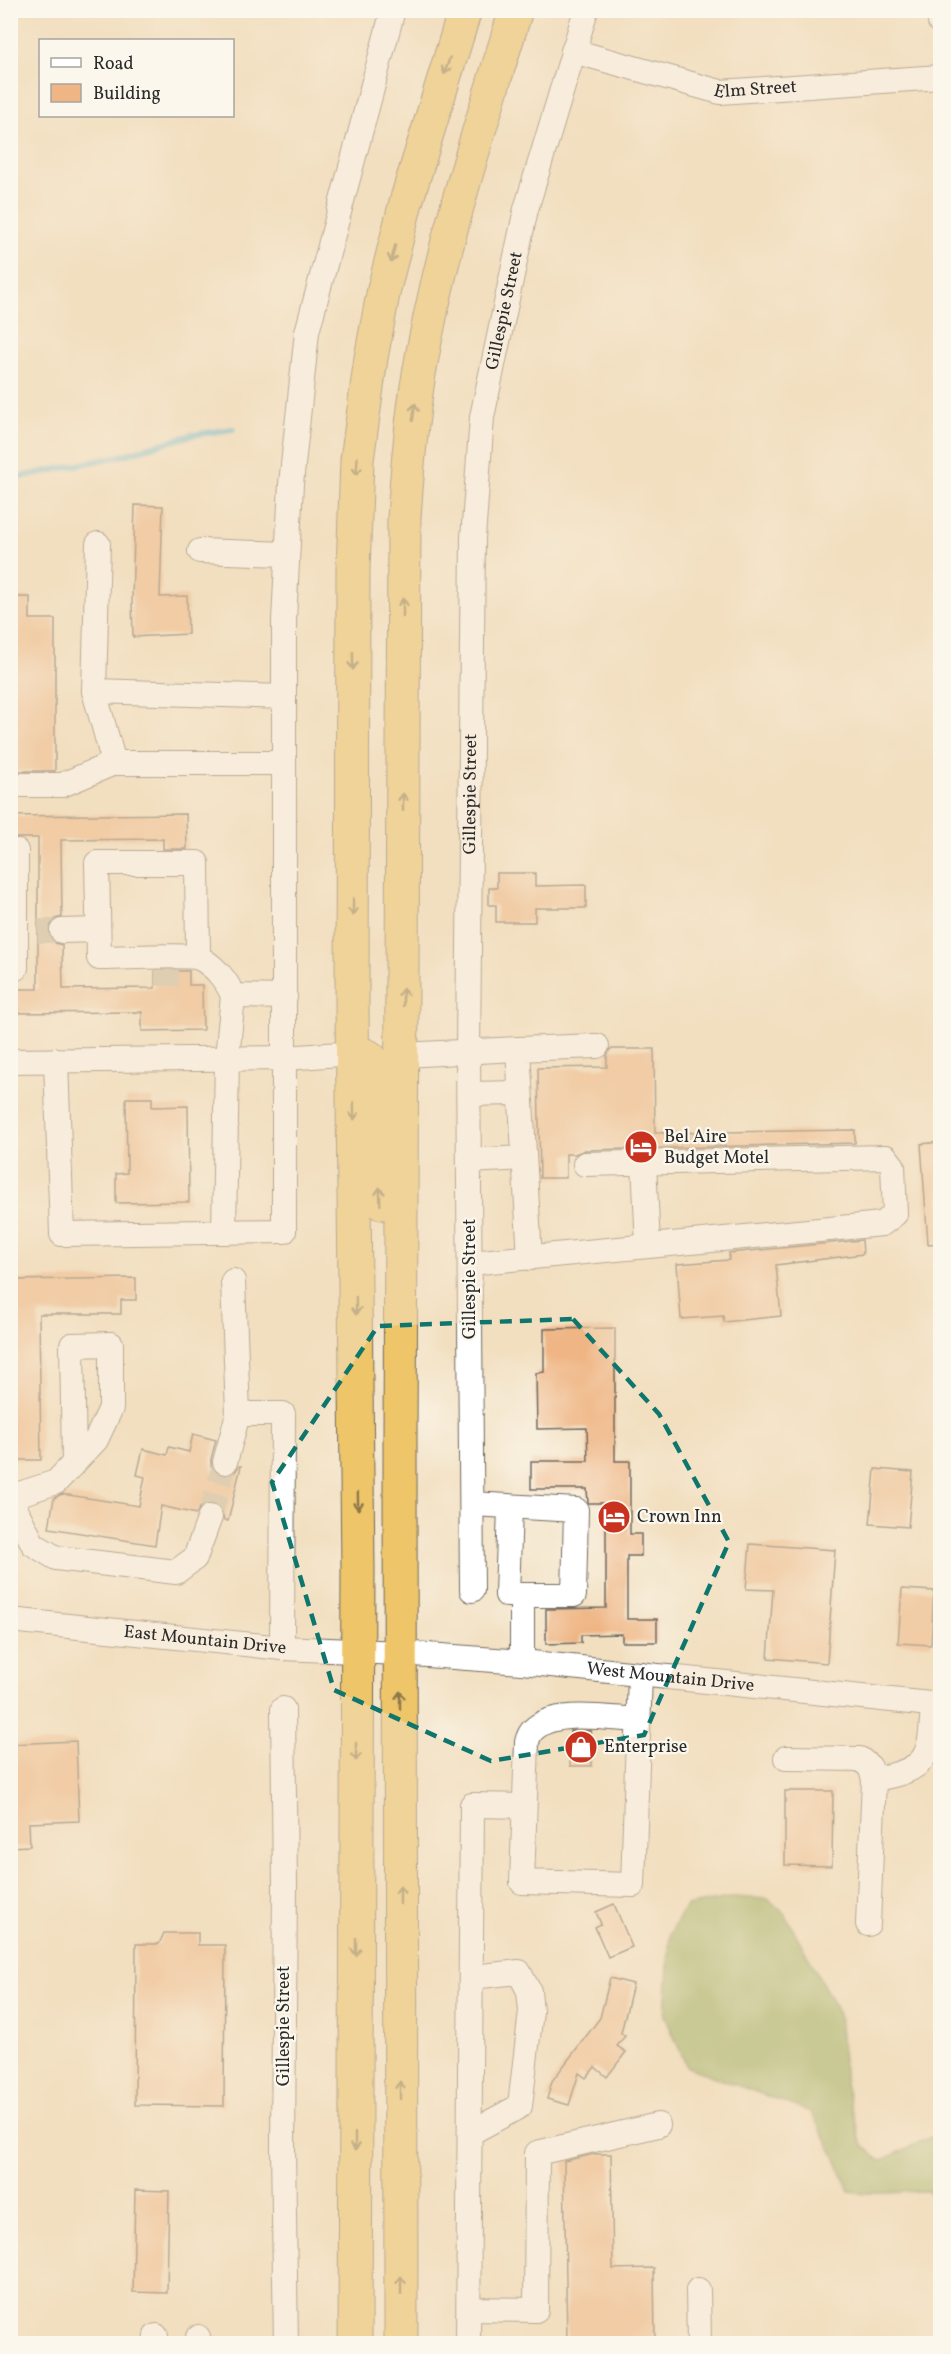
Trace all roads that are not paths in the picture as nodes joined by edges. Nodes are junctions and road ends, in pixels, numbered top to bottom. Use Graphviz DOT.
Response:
graph roads {
  1 [pos="393,10"];
  2 [pos="465,10"];
  3 [pos="516,10"];
  4 [pos="585,10"];
  5 [pos="939,10"];
  6 [pos="940,22"];
  7 [pos="573,51"];
  8 [pos="940,77"];
  9 [pos="98,544"];
  10 [pos="200,551"];
  11 [pos="287,555"];
  12 [pos="94,691"];
  13 [pos="284,697"];
  14 [pos="114,763"];
  15 [pos="284,763"];
  16 [pos="10,785"];
  17 [pos="16,851"];
  18 [pos="98,930"];
  19 [pos="62,931"];
  20 [pos="136,957"];
  21 [pos="198,965"];
  22 [pos="16,968"];
  23 [pos="155,974"];
  24 [pos="232,996"];
  25 [pos="285,997"];
  26 [pos="597,1046"];
  27 [pos="518,1049"];
  28 [pos="468,1050"];
  29 [pos="354,1053"];
  30 [pos="403,1055"];
  31 [pos="227,1058"];
  32 [pos="285,1058"];
  33 [pos="56,1060"];
  34 [pos="10,1061"];
  35 [pos="520,1093"];
  36 [pos="468,1094"];
  37 [pos="524,1158"];
  38 [pos="469,1161"];
  39 [pos="644,1163"];
  40 [pos="585,1164"];
  41 [pos="224,1232"];
  42 [pos="648,1246"];
  43 [pos="530,1258"];
  44 [pos="470,1263"];
  45 [pos="233,1281"];
  46 [pos="238,1414"];
  47 [pos="400,1421"];
  48 [pos="74,1462"];
  49 [pos="225,1462"];
  50 [pos="10,1497"];
  51 [pos="472,1504"];
  52 [pos="510,1508"];
  53 [pos="210,1517"];
  54 [pos="472,1590"];
  55 [pos="522,1595"];
  56 [pos="10,1620"];
  57 [pos="282,1648"];
  58 [pos="358,1652"];
  59 [pos="400,1653"];
  60 [pos="522,1662"];
  61 [pos="640,1674"];
  62 [pos="937,1705"];
  63 [pos="283,1709"];
  64 [pos="639,1720"];
  65 [pos="786,1758"];
  66 [pos="874,1779"];
  67 [pos="524,1806"];
  68 [pos="868,1924"];
  69 [pos="471,1977"];
  70 [pos="658,2125"];
  71 [pos="470,2133"];
  72 [pos="355,2234"];
  73 [pos="698,2290"];
  74 [pos="469,2310"];
  75 [pos="286,2343"];
  76 [pos="355,2343"];
  77 [pos="378,2343"];
  78 [pos="401,2343"];
  79 [pos="468,2343"];
  80 [pos="701,2343"];
  1 -- 11 [label="street"];
  2 -- 29 [label="highway, one-way"];
  30 -- 3 [label="highway, one-way"];
  4 -- 7 [label="street, Gillespie Street"];
  5 -- 6 [label="street"];
  7 -- 8 [label="street, Elm Street"];
  7 -- 28 [label="street, Gillespie Street"];
  9 -- 12 [label="street"];
  10 -- 11 [label="street"];
  11 -- 13 [label="street"];
  12 -- 13 [label="street"];
  12 -- 14 [label="street"];
  13 -- 15 [label="street"];
  14 -- 15 [label="street"];
  14 -- 16 [label="street"];
  15 -- 25 [label="street"];
  17 -- 22 [label="street"];
  18 -- 19 [label="street"];
  18 -- 20 [label="street"];
  18 -- 21 [label="street"];
  20 -- 21 [label="street"];
  20 -- 23 [label="street"];
  21 -- 24 [label="street"];
  24 -- 25 [label="street"];
  24 -- 31 [label="street"];
  25 -- 32 [label="street"];
  26 -- 27 [label="street"];
  27 -- 28 [label="street"];
  27 -- 35 [label="street"];
  28 -- 30 [label="street"];
  28 -- 36 [label="street, Gillespie Street"];
  29 -- 32 [label="street"];
  47 -- 29 [label="highway, one-way"];
  29 -- 58 [label="highway, one-way"];
  30 -- 47 [label="highway"];
  31 -- 32 [label="street"];
  31 -- 33 [label="street"];
  31 -- 41 [label="street"];
  32 -- 41 [label="street"];
  33 -- 34 [label="street"];
  33 -- 41 [label="street"];
  35 -- 36 [label="street"];
  35 -- 37 [label="street"];
  36 -- 38 [label="street, Gillespie Street"];
  37 -- 38 [label="street"];
  37 -- 43 [label="street"];
  38 -- 44 [label="street, Gillespie Street"];
  39 -- 40 [label="street"];
  39 -- 42 [label="street"];
  39 -- 42 [label="street"];
  42 -- 43 [label="street"];
  43 -- 44 [label="street"];
  44 -- 51 [label="street, Gillespie Street"];
  45 -- 46 [label="street"];
  46 -- 49 [label="street"];
  46 -- 57 [label="street"];
  47 -- 59 [label="highway"];
  48 -- 50 [label="street"];
  50 -- 53 [label="street"];
  51 -- 52 [label="street"];
  51 -- 54 [label="street, Gillespie Street"];
  52 -- 55 [label="street"];
  52 -- 55 [label="street"];
  55 -- 60 [label="street"];
  56 -- 57 [label="street, East Mountain Drive"];
  57 -- 58 [label="street, East Mountain Drive"];
  58 -- 59 [label="street, East Mountain Drive"];
  58 -- 72 [label="highway, one-way"];
  59 -- 60 [label="street, West Mountain Drive"];
  78 -- 59 [label="highway, one-way"];
  60 -- 61 [label="street, West Mountain Drive"];
  61 -- 62 [label="street, West Mountain Drive"];
  61 -- 64 [label="street"];
  62 -- 66 [label="street"];
  63 -- 75 [label="street, Gillespie Street"];
  64 -- 67 [label="street"];
  64 -- 67 [label="street"];
  65 -- 66 [label="street"];
  66 -- 68 [label="street"];
  67 -- 69 [label="street"];
  69 -- 71 [label="street"];
  69 -- 71 [label="street"];
  70 -- 74 [label="street"];
  71 -- 74 [label="street"];
  72 -- 76 [label="highway"];
  72 -- 77 [label="highway"];
  73 -- 80 [label="street"];
  74 -- 79 [label="street"];
}
